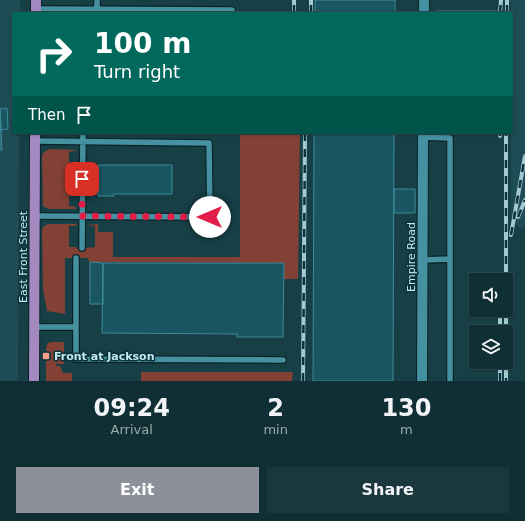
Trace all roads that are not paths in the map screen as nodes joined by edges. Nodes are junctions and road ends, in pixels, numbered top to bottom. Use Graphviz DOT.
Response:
graph roads {
  1 [pos="97,0"];
  2 [pos="424,0"];
  3 [pos="36,7"];
  4 [pos="97,10"];
  5 [pos="232,10"];
  6 [pos="424,12"];
  7 [pos="83,134"];
  8 [pos="424,135"];
  9 [pos="35,137"];
  10 [pos="83,142"];
  11 [pos="35,216"];
  12 [pos="82,216"];
  13 [pos="82,248"];
  14 [pos="76,258"];
  15 [pos="450,259"];
  16 [pos="423,260"];
  17 [pos="34,327"];
  18 [pos="76,328"];
  19 [pos="283,360"];
  20 [pos="34,381"];
  21 [pos="422,381"];
  22 [pos="450,381"];
  1 -- 4 [label="lane"];
  2 -- 6 [label="street"];
  3 -- 4 [label="lane"];
  4 -- 5 [label="lane"];
  7 -- 10 [label="lane"];
  8 -- 15 [label="lane"];
  8 -- 16 [label="street, Empire Road"];
  9 -- 10 [label="lane"];
  9 -- 11 [label="main road, East Front Street"];
  10 -- 12 [label="lane"];
  10 -- 12 [label="lane"];
  11 -- 12 [label="lane"];
  11 -- 17 [label="main road, East Front Street"];
  12 -- 13 [label="lane"];
  14 -- 18 [label="lane"];
  15 -- 16 [label="lane"];
  15 -- 22 [label="lane"];
  16 -- 21 [label="street, Empire Road"];
  17 -- 18 [label="lane"];
  17 -- 20 [label="main road, East Front Street"];
  18 -- 19 [label="lane"];
}
